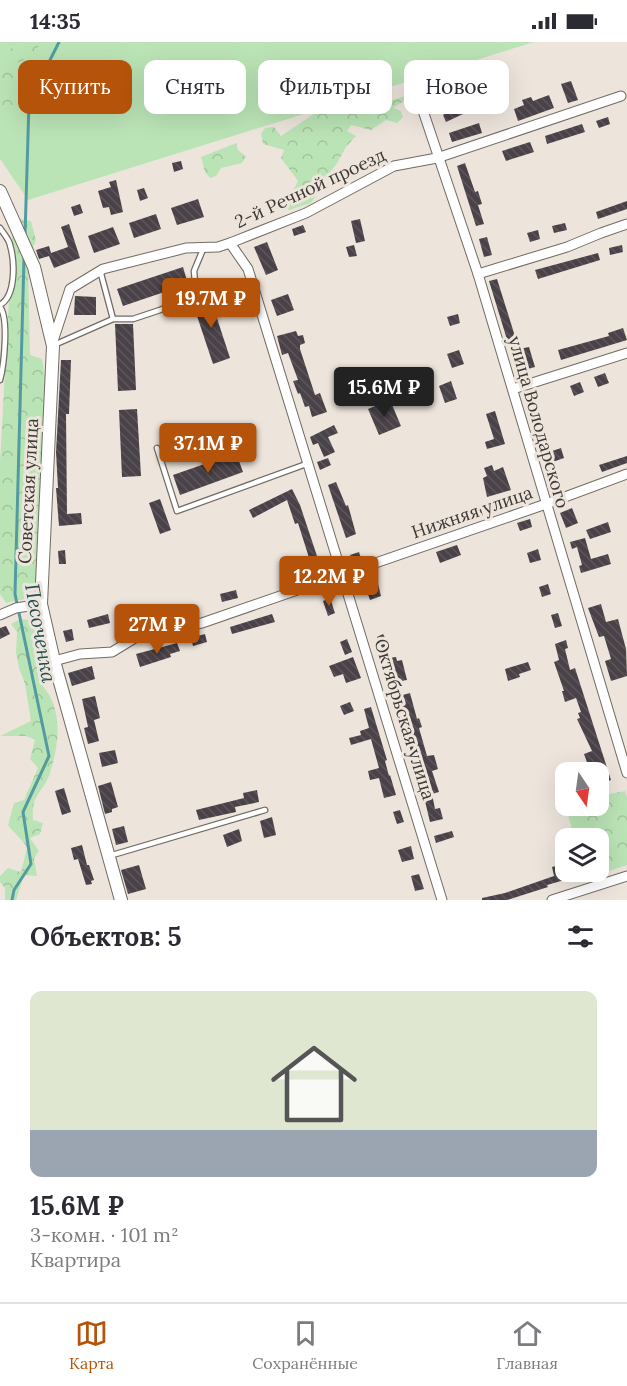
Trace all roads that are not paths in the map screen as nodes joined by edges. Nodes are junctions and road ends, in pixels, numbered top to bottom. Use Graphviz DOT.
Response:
graph roads {
  1 [pos="621,96"];
  2 [pos="424,114"];
  3 [pos="438,158"];
  4 [pos="0,191"];
  5 [pos="627,224"];
  6 [pos="0,228"];
  7 [pos="230,243"];
  8 [pos="204,247"];
  9 [pos="100,270"];
  10 [pos="478,274"];
  11 [pos="0,306"];
  12 [pos="113,319"];
  13 [pos="53,346"];
  14 [pos="627,353"];
  15 [pos="0,380"];
  16 [pos="513,389"];
  17 [pos="158,448"];
  18 [pos="309,464"];
  19 [pos="627,474"];
  20 [pos="546,504"];
  21 [pos="344,575"];
  22 [pos="41,604"];
  23 [pos="0,615"];
  24 [pos="54,661"];
  25 [pos="627,773"];
  26 [pos="265,810"];
  27 [pos="109,856"];
  28 [pos="627,876"];
  29 [pos="121,900"];
  30 [pos="442,900"];
  31 [pos="552,900"];
  1 -- 3 [label="street, 2-й Речной проезд"];
  2 -- 3 [label="street, улица Володарского"];
  3 -- 7 [label="street, 2-й Речной проезд"];
  3 -- 10 [label="street, улица Володарского"];
  4 -- 13 [label="street, Советская улица"];
  5 -- 10 [label="street"];
  6 -- 11 [label="lane"];
  7 -- 8 [label="street, 2-й Речной проезд"];
  7 -- 18 [label="street, Октябрьская улица"];
  8 -- 9 [label="street, 2-й Речной проезд"];
  8 -- 12 [label="lane"];
  9 -- 12 [label="lane"];
  9 -- 13 [label="street, 2-й Речной проезд"];
  10 -- 16 [label="street, улица Володарского"];
  11 -- 15 [label="lane"];
  12 -- 13 [label="lane"];
  13 -- 22 [label="street, Советская улица"];
  14 -- 16 [label="street"];
  16 -- 20 [label="street, улица Володарского"];
  17 -- 18 [label="lane"];
  18 -- 21 [label="street, Октябрьская улица"];
  19 -- 20 [label="street, Нижняя улица"];
  20 -- 21 [label="street, Нижняя улица"];
  20 -- 25 [label="street, улица Володарского"];
  21 -- 24 [label="street, Нижняя улица"];
  21 -- 30 [label="street, Октябрьская улица"];
  22 -- 23 [label="street"];
  22 -- 24 [label="street, Советская улица"];
  24 -- 27 [label="street, Советская улица"];
  26 -- 27 [label="lane"];
  27 -- 29 [label="street, Советская улица"];
  28 -- 31 [label="street"];
}
